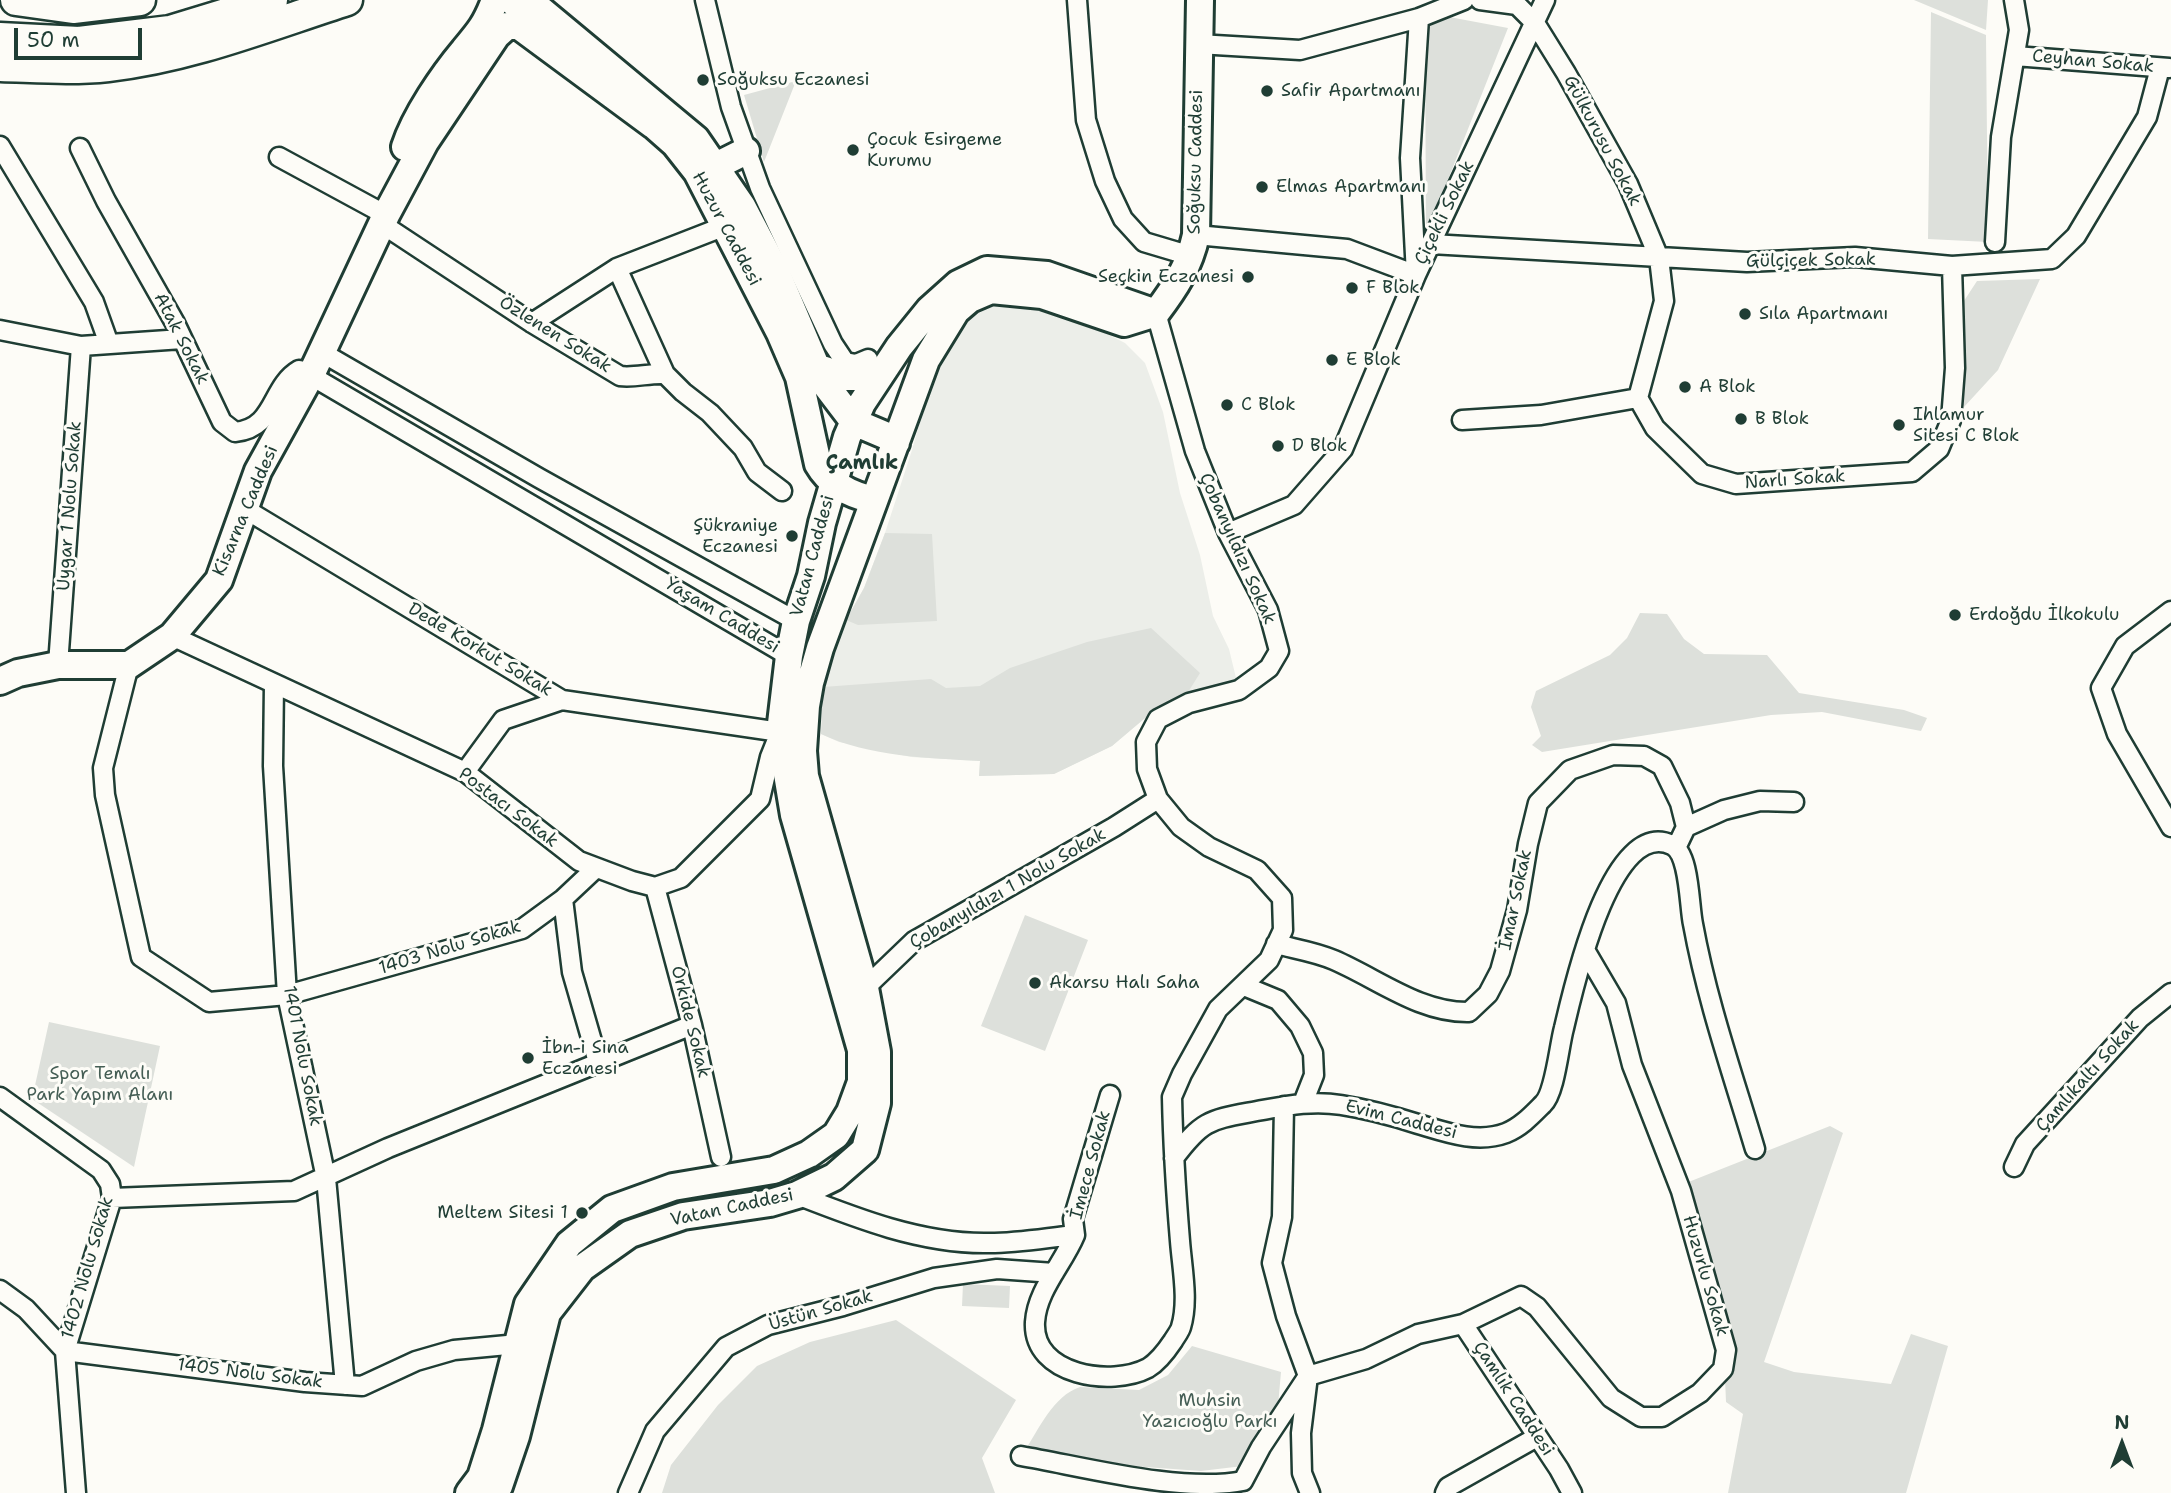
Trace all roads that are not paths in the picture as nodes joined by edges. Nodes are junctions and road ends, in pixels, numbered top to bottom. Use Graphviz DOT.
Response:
graph roads {
  1 [pos="16,0"];
  2 [pos="140,0"];
  3 [pos="272,0"];
  4 [pos="347,0"];
  5 [pos="495,0"];
  6 [pos="510,0"];
  7 [pos="530,0"];
  8 [pos="705,0"];
  9 [pos="1077,0"];
  10 [pos="1200,0"];
  11 [pos="1464,0"];
  12 [pos="1480,0"];
  13 [pos="1545,0"];
  14 [pos="2014,0"];
  15 [pos="1419,18"];
  16 [pos="1535,23"];
  17 [pos="0,38"];
  18 [pos="1198,44"];
  19 [pos="2015,56"];
  20 [pos="0,66"];
  21 [pos="2165,68"];
  22 [pos="653,125"];
  23 [pos="0,146"];
  24 [pos="80,148"];
  25 [pos="746,150"];
  26 [pos="279,157"];
  27 [pos="716,166"];
  28 [pos="385,217"];
  29 [pos="725,226"];
  30 [pos="1995,242"];
  31 [pos="1431,244"];
  32 [pos="1194,246"];
  33 [pos="1658,258"];
  34 [pos="1952,266"];
  35 [pos="617,268"];
  36 [pos="1416,275"];
  37 [pos="1156,313"];
  38 [pos="533,323"];
  39 [pos="0,330"];
  40 [pos="182,339"];
  41 [pos="108,344"];
  42 [pos="81,346"];
  43 [pos="316,363"];
  44 [pos="816,367"];
  45 [pos="874,368"];
  46 [pos="665,374"];
  47 [pos="1638,398"];
  48 [pos="423,411"];
  49 [pos="1462,420"];
  50 [pos="854,422"];
  51 [pos="409,433"];
  52 [pos="896,443"];
  53 [pos="539,478"];
  54 [pos="833,481"];
  55 [pos="782,491"];
  56 [pos="874,500"];
  57 [pos="526,502"];
  58 [pos="245,509"];
  59 [pos="1228,533"];
  60 [pos="668,551"];
  61 [pos="655,576"];
  62 [pos="2171,611"];
  63 [pos="796,621"];
  64 [pos="172,636"];
  65 [pos="789,656"];
  66 [pos="58,665"];
  67 [pos="129,665"];
  68 [pos="0,681"];
  69 [pos="274,684"];
  70 [pos="562,700"];
  71 [pos="780,732"];
  72 [pos="465,772"];
  73 [pos="1158,799"];
  74 [pos="1794,802"];
  75 [pos="1686,827"];
  76 [pos="2171,827"];
  77 [pos="1676,848"];
  78 [pos="596,868"];
  79 [pos="655,887"];
  80 [pos="563,900"];
  81 [pos="1276,944"];
  82 [pos="1586,950"];
  83 [pos="1244,986"];
  84 [pos="865,988"];
  85 [pos="2171,993"];
  86 [pos="287,995"];
  87 [pos="692,1025"];
  88 [pos="598,1062"];
  89 [pos="1110,1096"];
  90 [pos="0,1097"];
  91 [pos="1303,1103"];
  92 [pos="1284,1106"];
  93 [pos="1755,1149"];
  94 [pos="721,1157"];
  95 [pos="1174,1158"];
  96 [pos="2014,1167"];
  97 [pos="326,1178"];
  98 [pos="797,1195"];
  99 [pos="112,1198"];
  100 [pos="1075,1235"];
  101 [pos="1054,1273"];
  102 [pos="0,1290"];
  103 [pos="1464,1324"];
  104 [pos="518,1344"];
  105 [pos="65,1351"];
  106 [pos="1308,1376"];
  107 [pos="345,1385"];
  108 [pos="1537,1437"];
  109 [pos="1021,1456"];
  110 [pos="76,1493"];
  111 [pos="469,1493"];
  112 [pos="494,1493"];
  113 [pos="628,1493"];
  114 [pos="1310,1493"];
  115 [pos="1445,1493"];
  116 [pos="1572,1493"];
  1 -- 2 [label="main road"];
  3 -- 17 [label="main road"];
  4 -- 20 [label="main road"];
  5 -- 28 [label="street"];
  6 -- 22 [label="street, Huzur Caddesi"];
  7 -- 27 [label="street, Huzur Caddesi"];
  8 -- 25 [label="street"];
  9 -- 32 [label="street"];
  10 -- 18 [label="street, Soğuksu Caddesi"];
  11 -- 15 [label="street"];
  12 -- 16 [label="street, Gülkurusu Sokak"];
  13 -- 16 [label="street, Çiçekli Sokak"];
  14 -- 19 [label="street"];
  15 -- 18 [label="street"];
  15 -- 36 [label="street"];
  16 -- 31 [label="street, Çiçekli Sokak"];
  16 -- 33 [label="street, Gülkurusu Sokak"];
  18 -- 32 [label="street, Soğuksu Caddesi"];
  19 -- 21 [label="street, Ceyhan Sokak"];
  19 -- 30 [label="street"];
  21 -- 34 [label="street, Gülçiçek Sokak"];
  22 -- 28 [label="street"];
  22 -- 29 [label="street, Huzur Caddesi"];
  23 -- 41 [label="street"];
  24 -- 40 [label="street, Atak Sokak"];
  25 -- 27 [label="street"];
  25 -- 45 [label="street"];
  26 -- 28 [label="street, Özlenen Sokak"];
  27 -- 44 [label="street, Huzur Caddesi"];
  28 -- 38 [label="street, Özlenen Sokak"];
  28 -- 43 [label="street, Kisarna Caddesi"];
  29 -- 35 [label="street"];
  29 -- 54 [label="street, Huzur Caddesi"];
  31 -- 33 [label="street, Gülçiçek Sokak"];
  31 -- 36 [label="street, Çiçekli Sokak"];
  32 -- 36 [label="street"];
  32 -- 37 [label="street, Soğuksu Caddesi"];
  33 -- 34 [label="street, Gülçiçek Sokak"];
  33 -- 47 [label="street, Gülkurusu Sokak"];
  34 -- 47 [label="street, Narlı Sokak"];
  35 -- 38 [label="street"];
  35 -- 46 [label="street"];
  36 -- 59 [label="street, Çiçekli Sokak"];
  37 -- 45 [label="street, Vatan Caddesi"];
  37 -- 52 [label="street, Vatan Caddesi"];
  37 -- 59 [label="street, Çobanyıldızı Sokak"];
  38 -- 46 [label="street, Özlenen Sokak"];
  39 -- 42 [label="street"];
  40 -- 41 [label="street"];
  40 -- 43 [label="street, Atak Sokak"];
  41 -- 42 [label="street"];
  42 -- 66 [label="street, Uygar 1 Nolu Sokak"];
  43 -- 48 [label="street, Yaşam Caddesi"];
  43 -- 51 [label="street, Yaşam Caddesi"];
  43 -- 58 [label="street, Kisarna Caddesi"];
  44 -- 45 [label="street"];
  44 -- 50 [label="street, Huzur Caddesi"];
  45 -- 50 [label="street, Vatan Caddesi"];
  46 -- 55 [label="street"];
  47 -- 49 [label="street"];
  48 -- 51 [label="street"];
  48 -- 53 [label="street, Yaşam Caddesi"];
  50 -- 52 [label="street"];
  50 -- 54 [label="street, Vatan Caddesi"];
  51 -- 57 [label="street, Yaşam Caddesi"];
  52 -- 56 [label="street, Vatan Caddesi"];
  53 -- 57 [label="street"];
  53 -- 60 [label="street, Yaşam Caddesi"];
  54 -- 56 [label="street"];
  54 -- 63 [label="street, Vatan Caddesi"];
  56 -- 84 [label="street, Vatan Caddesi"];
  57 -- 61 [label="street, Yaşam Caddesi"];
  58 -- 64 [label="street, Kisarna Caddesi"];
  58 -- 70 [label="street, Dede Korkut Sokak"];
  59 -- 73 [label="street, Çobanyıldızı Sokak"];
  60 -- 61 [label="street, Yaşam Caddesi"];
  60 -- 63 [label="street, Yaşam Caddesi"];
  61 -- 65 [label="street, Yaşam Caddesi"];
  62 -- 76 [label="street"];
  63 -- 65 [label="street, Vatan Caddesi"];
  64 -- 67 [label="street, Kisarna Caddesi"];
  64 -- 69 [label="street, Postacı Sokak"];
  65 -- 71 [label="street, Vatan Caddesi"];
  66 -- 67 [label="street"];
  66 -- 68 [label="street"];
  67 -- 86 [label="street, 1403 Nolu Sokak"];
  69 -- 72 [label="street, Postacı Sokak"];
  69 -- 86 [label="street, 1401 Nolu Sokak"];
  70 -- 71 [label="street, Dede Korkut Sokak"];
  70 -- 72 [label="street"];
  71 -- 79 [label="street"];
  71 -- 104 [label="street, Vatan Caddesi"];
  72 -- 78 [label="street, Postacı Sokak"];
  73 -- 81 [label="street, Çobanyıldızı Sokak"];
  73 -- 84 [label="street, Çobanyıldızı 1 Nolu Sokak"];
  74 -- 75 [label="street"];
  75 -- 77 [label="street"];
  75 -- 81 [label="street, İmar Sokak"];
  77 -- 82 [label="street, Evim Caddesi"];
  77 -- 93 [label="street"];
  78 -- 79 [label="street, Postacı Sokak"];
  78 -- 80 [label="street, 1403 Nolu Sokak"];
  79 -- 87 [label="street, Orkide Sokak"];
  80 -- 86 [label="street, 1403 Nolu Sokak"];
  80 -- 88 [label="street"];
  81 -- 83 [label="street, Çobanyıldızı Sokak"];
  82 -- 91 [label="street, Evim Caddesi"];
  82 -- 103 [label="street, Huzurlu Sokak"];
  83 -- 91 [label="street"];
  83 -- 95 [label="street, Çobanyıldızı Sokak"];
  84 -- 98 [label="street, Vatan Caddesi"];
  85 -- 96 [label="street, Çamlıkaltı Sokak"];
  86 -- 97 [label="street, 1401 Nolu Sokak"];
  87 -- 88 [label="street"];
  87 -- 94 [label="street, Orkide Sokak"];
  88 -- 97 [label="street"];
  89 -- 100 [label="street, İmece Sokak"];
  90 -- 99 [label="street, 1402 Nolu Sokak"];
  91 -- 92 [label="street, Evim Caddesi"];
  92 -- 95 [label="street, Evim Caddesi"];
  92 -- 106 [label="street"];
  95 -- 101 [label="street"];
  97 -- 99 [label="street"];
  97 -- 107 [label="street, 1401 Nolu Sokak"];
  98 -- 100 [label="street"];
  98 -- 112 [label="street, Vatan Caddesi"];
  99 -- 105 [label="street, 1402 Nolu Sokak"];
  100 -- 101 [label="street"];
  101 -- 113 [label="street, Üstün Sokak"];
  102 -- 105 [label="street"];
  103 -- 106 [label="street, Çamlık Caddesi"];
  103 -- 108 [label="street, Çamlık Caddesi"];
  104 -- 107 [label="street, 1405 Nolu Sokak"];
  104 -- 111 [label="street, Vatan Caddesi"];
  105 -- 107 [label="street, 1405 Nolu Sokak"];
  105 -- 110 [label="street, 1402 Nolu Sokak"];
  106 -- 109 [label="street"];
  106 -- 114 [label="street"];
  108 -- 115 [label="street"];
  108 -- 116 [label="street, Çamlık Caddesi"];
}
